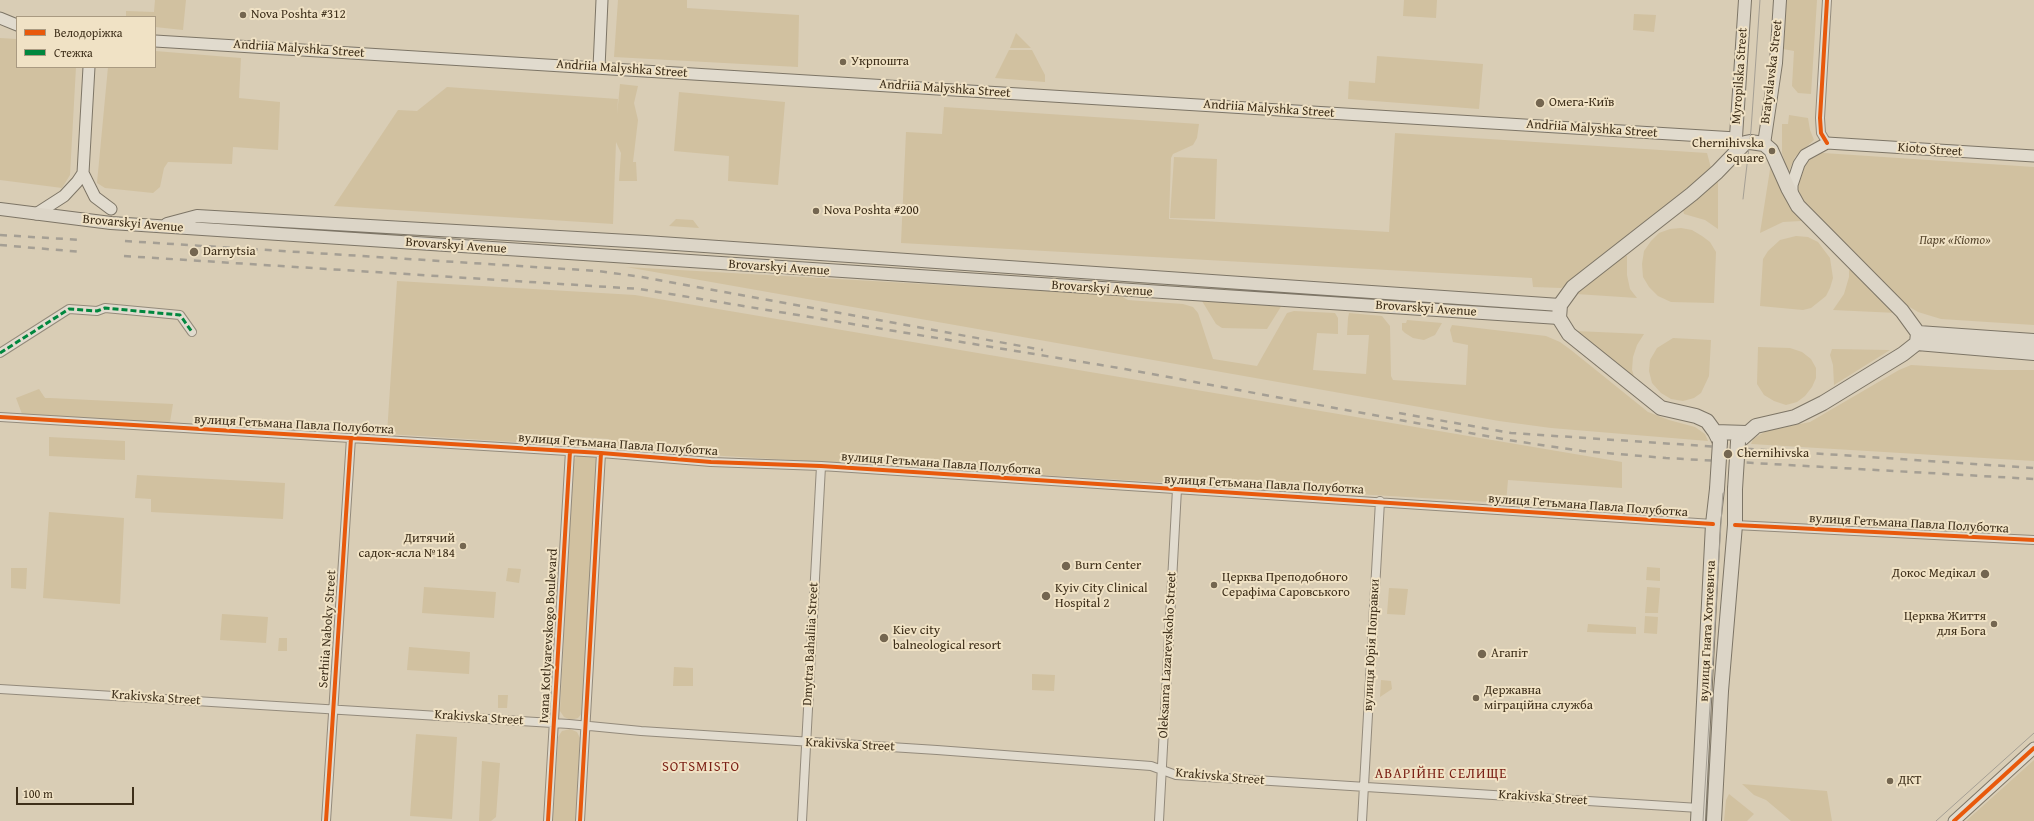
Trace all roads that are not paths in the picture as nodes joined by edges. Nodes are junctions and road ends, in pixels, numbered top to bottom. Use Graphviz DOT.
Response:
graph roads {
  1 [pos="602,0"];
  2 [pos="1745,0"];
  3 [pos="1780,0"];
  4 [pos="1827,0"];
  5 [pos="0,18"];
  6 [pos="16,26"];
  7 [pos="16,26"];
  8 [pos="0,28"];
  9 [pos="156,40"];
  10 [pos="89,68"];
  11 [pos="599,68"];
  12 [pos="1736,138"];
  13 [pos="1827,143"];
  14 [pos="1764,144"];
  15 [pos="1735,152"];
  16 [pos="2034,156"];
  17 [pos="83,172"];
  18 [pos="1792,196"];
  19 [pos="111,208"];
  20 [pos="0,209"];
  21 [pos="36,214"];
  22 [pos="158,226"];
  23 [pos="1560,311"];
  24 [pos="192,332"];
  25 [pos="1918,338"];
  26 [pos="2034,341"];
  27 [pos="0,353"];
  28 [pos="2034,353"];
  29 [pos="0,417"];
  30 [pos="1718,437"];
  31 [pos="350,438"];
  32 [pos="1742,438"];
  33 [pos="570,451"];
  34 [pos="602,453"];
  35 [pos="821,466"];
  36 [pos="1177,489"];
  37 [pos="1380,501"];
  38 [pos="1713,524"];
  39 [pos="1735,525"];
  40 [pos="2034,540"];
  41 [pos="0,689"];
  42 [pos="333,709"];
  43 [pos="554,723"];
  44 [pos="586,725"];
  45 [pos="806,743"];
  46 [pos="2034,748"];
  47 [pos="1162,771"];
  48 [pos="1364,788"];
  49 [pos="1699,815"];
  50 [pos="326,821"];
  51 [pos="548,821"];
  52 [pos="580,821"];
  53 [pos="802,821"];
  54 [pos="1159,821"];
  55 [pos="1362,821"];
  56 [pos="1714,821"];
  57 [pos="1954,821"];
  1 -- 11 [label="street"];
  2 -- 12 [label="main road, Myropilska Street"];
  3 -- 14 [label="main road, Bratyslavska Street"];
  4 -- 13 [label="street"];
  5 -- 6 [label="street"];
  7 -- 8 [label="street"];
  9 -- 11 [label="street, Andriia Malyshka Street"];
  10 -- 17 [label="street"];
  11 -- 12 [label="street, Andriia Malyshka Street"];
  12 -- 15 [label="main road, Myropilska Street"];
  13 -- 16 [label="street, Kioto Street"];
  13 -- 18 [label="street"];
  14 -- 15 [label="highway"];
  14 -- 18 [label="highway"];
  15 -- 23 [label="highway"];
  17 -- 19 [label="street"];
  17 -- 21 [label="street"];
  18 -- 25 [label="highway"];
  20 -- 21 [label="main road, Brovarskyi Avenue"];
  21 -- 22 [label="main road, Brovarskyi Avenue"];
  22 -- 23 [label="main road, Brovarskyi Avenue"];
  22 -- 23 [label="main road, Brovarskyi Avenue"];
  23 -- 30 [label="highway"];
  24 -- 27 [label="street"];
  25 -- 26 [label="highway"];
  25 -- 28 [label="highway"];
  25 -- 32 [label="highway"];
  29 -- 31 [label="street, вулиця Гетьмана Павла Полуботка"];
  30 -- 32 [label="highway"];
  30 -- 38 [label="highway, вулиця Гната Хоткевича, bridge"];
  31 -- 33 [label="street, вулиця Гетьмана Павла Полуботка"];
  31 -- 42 [label="street, Serhiia Naboky Street"];
  32 -- 39 [label="highway, вулиця Гната Хоткевича, bridge"];
  33 -- 34 [label="street, вулиця Гетьмана Павла Полуботка"];
  33 -- 43 [label="street, Ivana Kotlyarevskogo Boulevard"];
  34 -- 35 [label="street, вулиця Гетьмана Павла Полуботка"];
  34 -- 44 [label="street"];
  35 -- 36 [label="street, вулиця Гетьмана Павла Полуботка"];
  35 -- 45 [label="street, Dmytra Bahaliia Street"];
  36 -- 37 [label="street, вулиця Гетьмана Павла Полуботка"];
  36 -- 47 [label="street, Oleksanra Lazarevskoho Street"];
  37 -- 38 [label="street, вулиця Гетьмана Павла Полуботка"];
  37 -- 48 [label="street, вулиця Юрія Поправки"];
  38 -- 49 [label="highway, вулиця Гната Хоткевича"];
  39 -- 40 [label="street, вулиця Гетьмана Павла Полуботка"];
  39 -- 56 [label="highway, вулиця Гната Хоткевича"];
  41 -- 42 [label="street, Krakivska Street"];
  42 -- 43 [label="street, Krakivska Street"];
  42 -- 50 [label="street, Serhiia Naboky Street"];
  43 -- 44 [label="street, Krakivska Street"];
  43 -- 51 [label="street, Ivana Kotlyarevskogo Boulevard"];
  44 -- 45 [label="street, Krakivska Street"];
  44 -- 52 [label="street"];
  45 -- 47 [label="street, Krakivska Street"];
  45 -- 53 [label="street, Dmytra Bahaliia Street"];
  46 -- 57 [label="street"];
  47 -- 48 [label="street, Krakivska Street"];
  47 -- 54 [label="street, Oleksanra Lazarevskoho Street"];
  48 -- 49 [label="street, Krakivska Street"];
  48 -- 55 [label="street, вулиця Юрія Поправки"];
}
